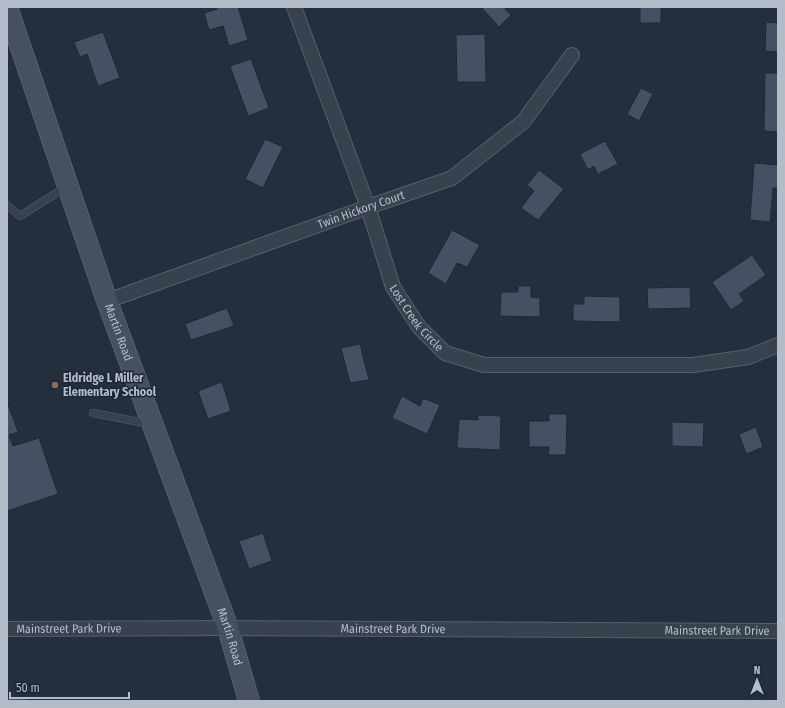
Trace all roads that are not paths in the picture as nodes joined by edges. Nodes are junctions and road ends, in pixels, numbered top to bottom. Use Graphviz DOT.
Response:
graph roads {
  1 [pos="7,7"];
  2 [pos="294,7"];
  3 [pos="572,55"];
  4 [pos="68,186"];
  5 [pos="7,205"];
  6 [pos="368,207"];
  7 [pos="107,301"];
  8 [pos="778,345"];
  9 [pos="93,414"];
  10 [pos="153,424"];
  11 [pos="228,628"];
  12 [pos="7,629"];
  13 [pos="778,631"];
  14 [pos="249,701"];
  1 -- 4 [label="street, Martin Road"];
  2 -- 6 [label="street, Lost Creek Circle"];
  3 -- 6 [label="street, Twin Hickory Court"];
  4 -- 5 [label="lane"];
  4 -- 7 [label="street, Martin Road"];
  6 -- 7 [label="street, Twin Hickory Court"];
  6 -- 8 [label="street, Lost Creek Circle"];
  7 -- 10 [label="street, Martin Road"];
  9 -- 10 [label="lane"];
  10 -- 11 [label="street, Martin Road"];
  11 -- 12 [label="street, Mainstreet Park Drive"];
  11 -- 13 [label="street, Mainstreet Park Drive"];
  11 -- 14 [label="street, Martin Road"];
}
